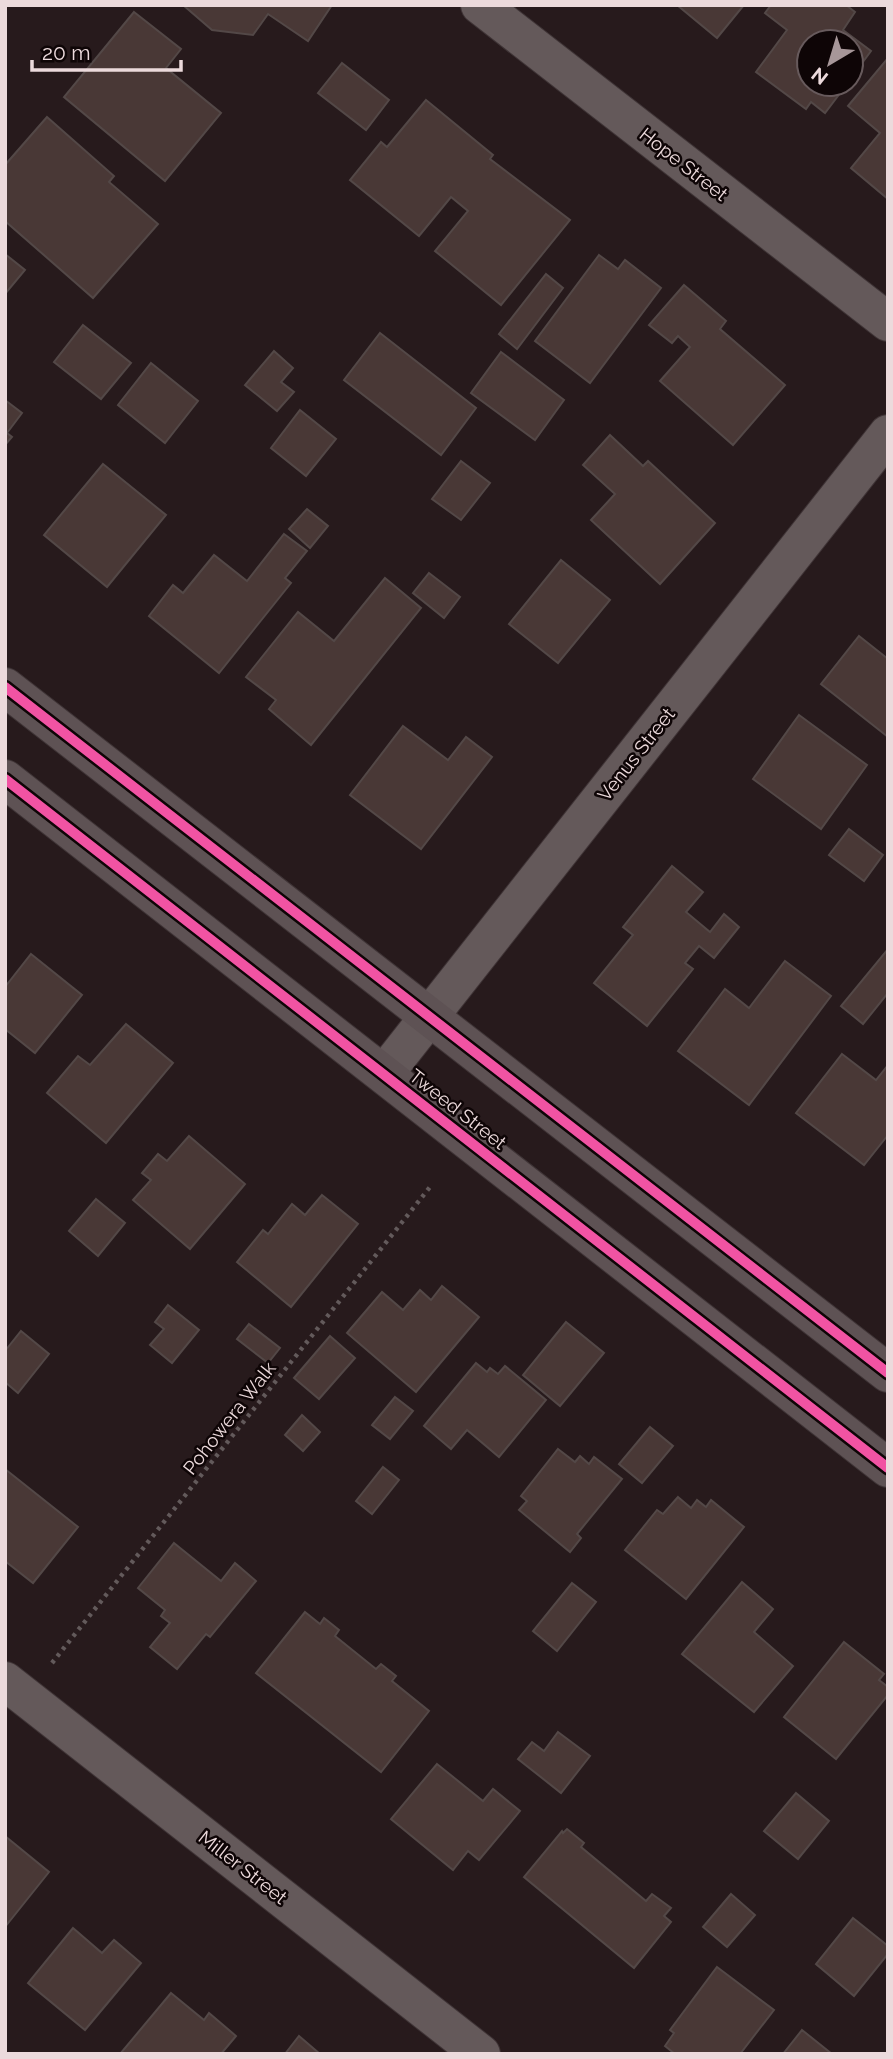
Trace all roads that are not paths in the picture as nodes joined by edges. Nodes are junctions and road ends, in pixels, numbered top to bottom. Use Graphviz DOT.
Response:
graph roads {
  1 [pos="481,5"];
  2 [pos="888,322"];
  3 [pos="888,434"];
  4 [pos="5,687"];
  5 [pos="5,779"];
  6 [pos="430,1017"];
  7 [pos="384,1074"];
  8 [pos="888,1373"];
  9 [pos="888,1468"];
  10 [pos="5,1681"];
  11 [pos="481,2054"];
  1 -- 2 [label="street, Hope Street"];
  3 -- 6 [label="street, Venus Street"];
  4 -- 6 [label="main road"];
  5 -- 7 [label="main road, Tweed Street"];
  6 -- 7 [label="street, Venus Street"];
  6 -- 8 [label="main road"];
  7 -- 9 [label="main road, Tweed Street"];
  10 -- 11 [label="street, Miller Street"];
}
